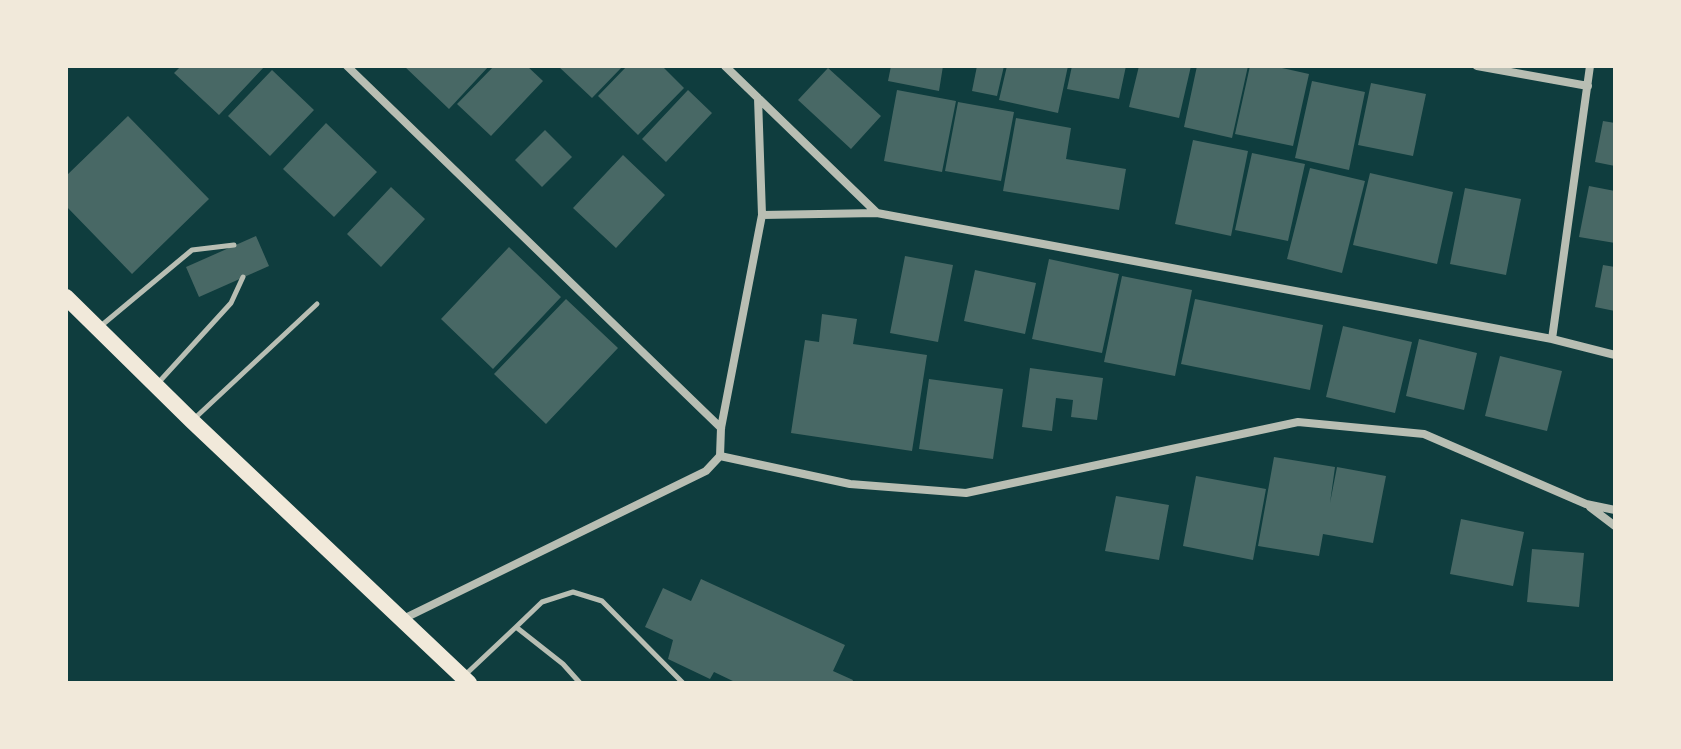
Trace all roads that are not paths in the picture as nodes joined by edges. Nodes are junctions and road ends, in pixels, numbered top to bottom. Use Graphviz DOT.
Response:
graph roads {
  1 [pos="347,66"];
  2 [pos="725,66"];
  3 [pos="1477,66"];
  4 [pos="1590,66"];
  5 [pos="1588,86"];
  6 [pos="758,98"];
  7 [pos="877,213"];
  8 [pos="762,215"];
  9 [pos="234,245"];
  10 [pos="243,277"];
  11 [pos="66,297"];
  12 [pos="317,304"];
  13 [pos="98,329"];
  14 [pos="1552,339"];
  15 [pos="1615,355"];
  16 [pos="156,386"];
  17 [pos="192,421"];
  18 [pos="721,428"];
  19 [pos="720,456"];
  20 [pos="1586,504"];
  21 [pos="1615,510"];
  22 [pos="1615,526"];
  23 [pos="403,619"];
  24 [pos="516,627"];
  25 [pos="466,680"];
  26 [pos="580,683"];
  27 [pos="683,683"];
  1 -- 18 [label="street"];
  2 -- 6 [label="street"];
  3 -- 5 [label="street"];
  4 -- 5 [label="street"];
  5 -- 14 [label="street"];
  6 -- 7 [label="street"];
  6 -- 8 [label="street"];
  7 -- 8 [label="street"];
  7 -- 14 [label="street"];
  8 -- 18 [label="street"];
  9 -- 13 [label="lane"];
  10 -- 16 [label="lane"];
  11 -- 13 [label="main road"];
  12 -- 17 [label="lane"];
  13 -- 16 [label="main road"];
  14 -- 15 [label="street"];
  16 -- 17 [label="main road"];
  17 -- 23 [label="main road"];
  18 -- 19 [label="street"];
  19 -- 20 [label="street"];
  19 -- 23 [label="street"];
  20 -- 21 [label="street"];
  20 -- 22 [label="street"];
  23 -- 25 [label="main road"];
  24 -- 25 [label="lane"];
  24 -- 26 [label="lane"];
  24 -- 27 [label="lane"];
}
